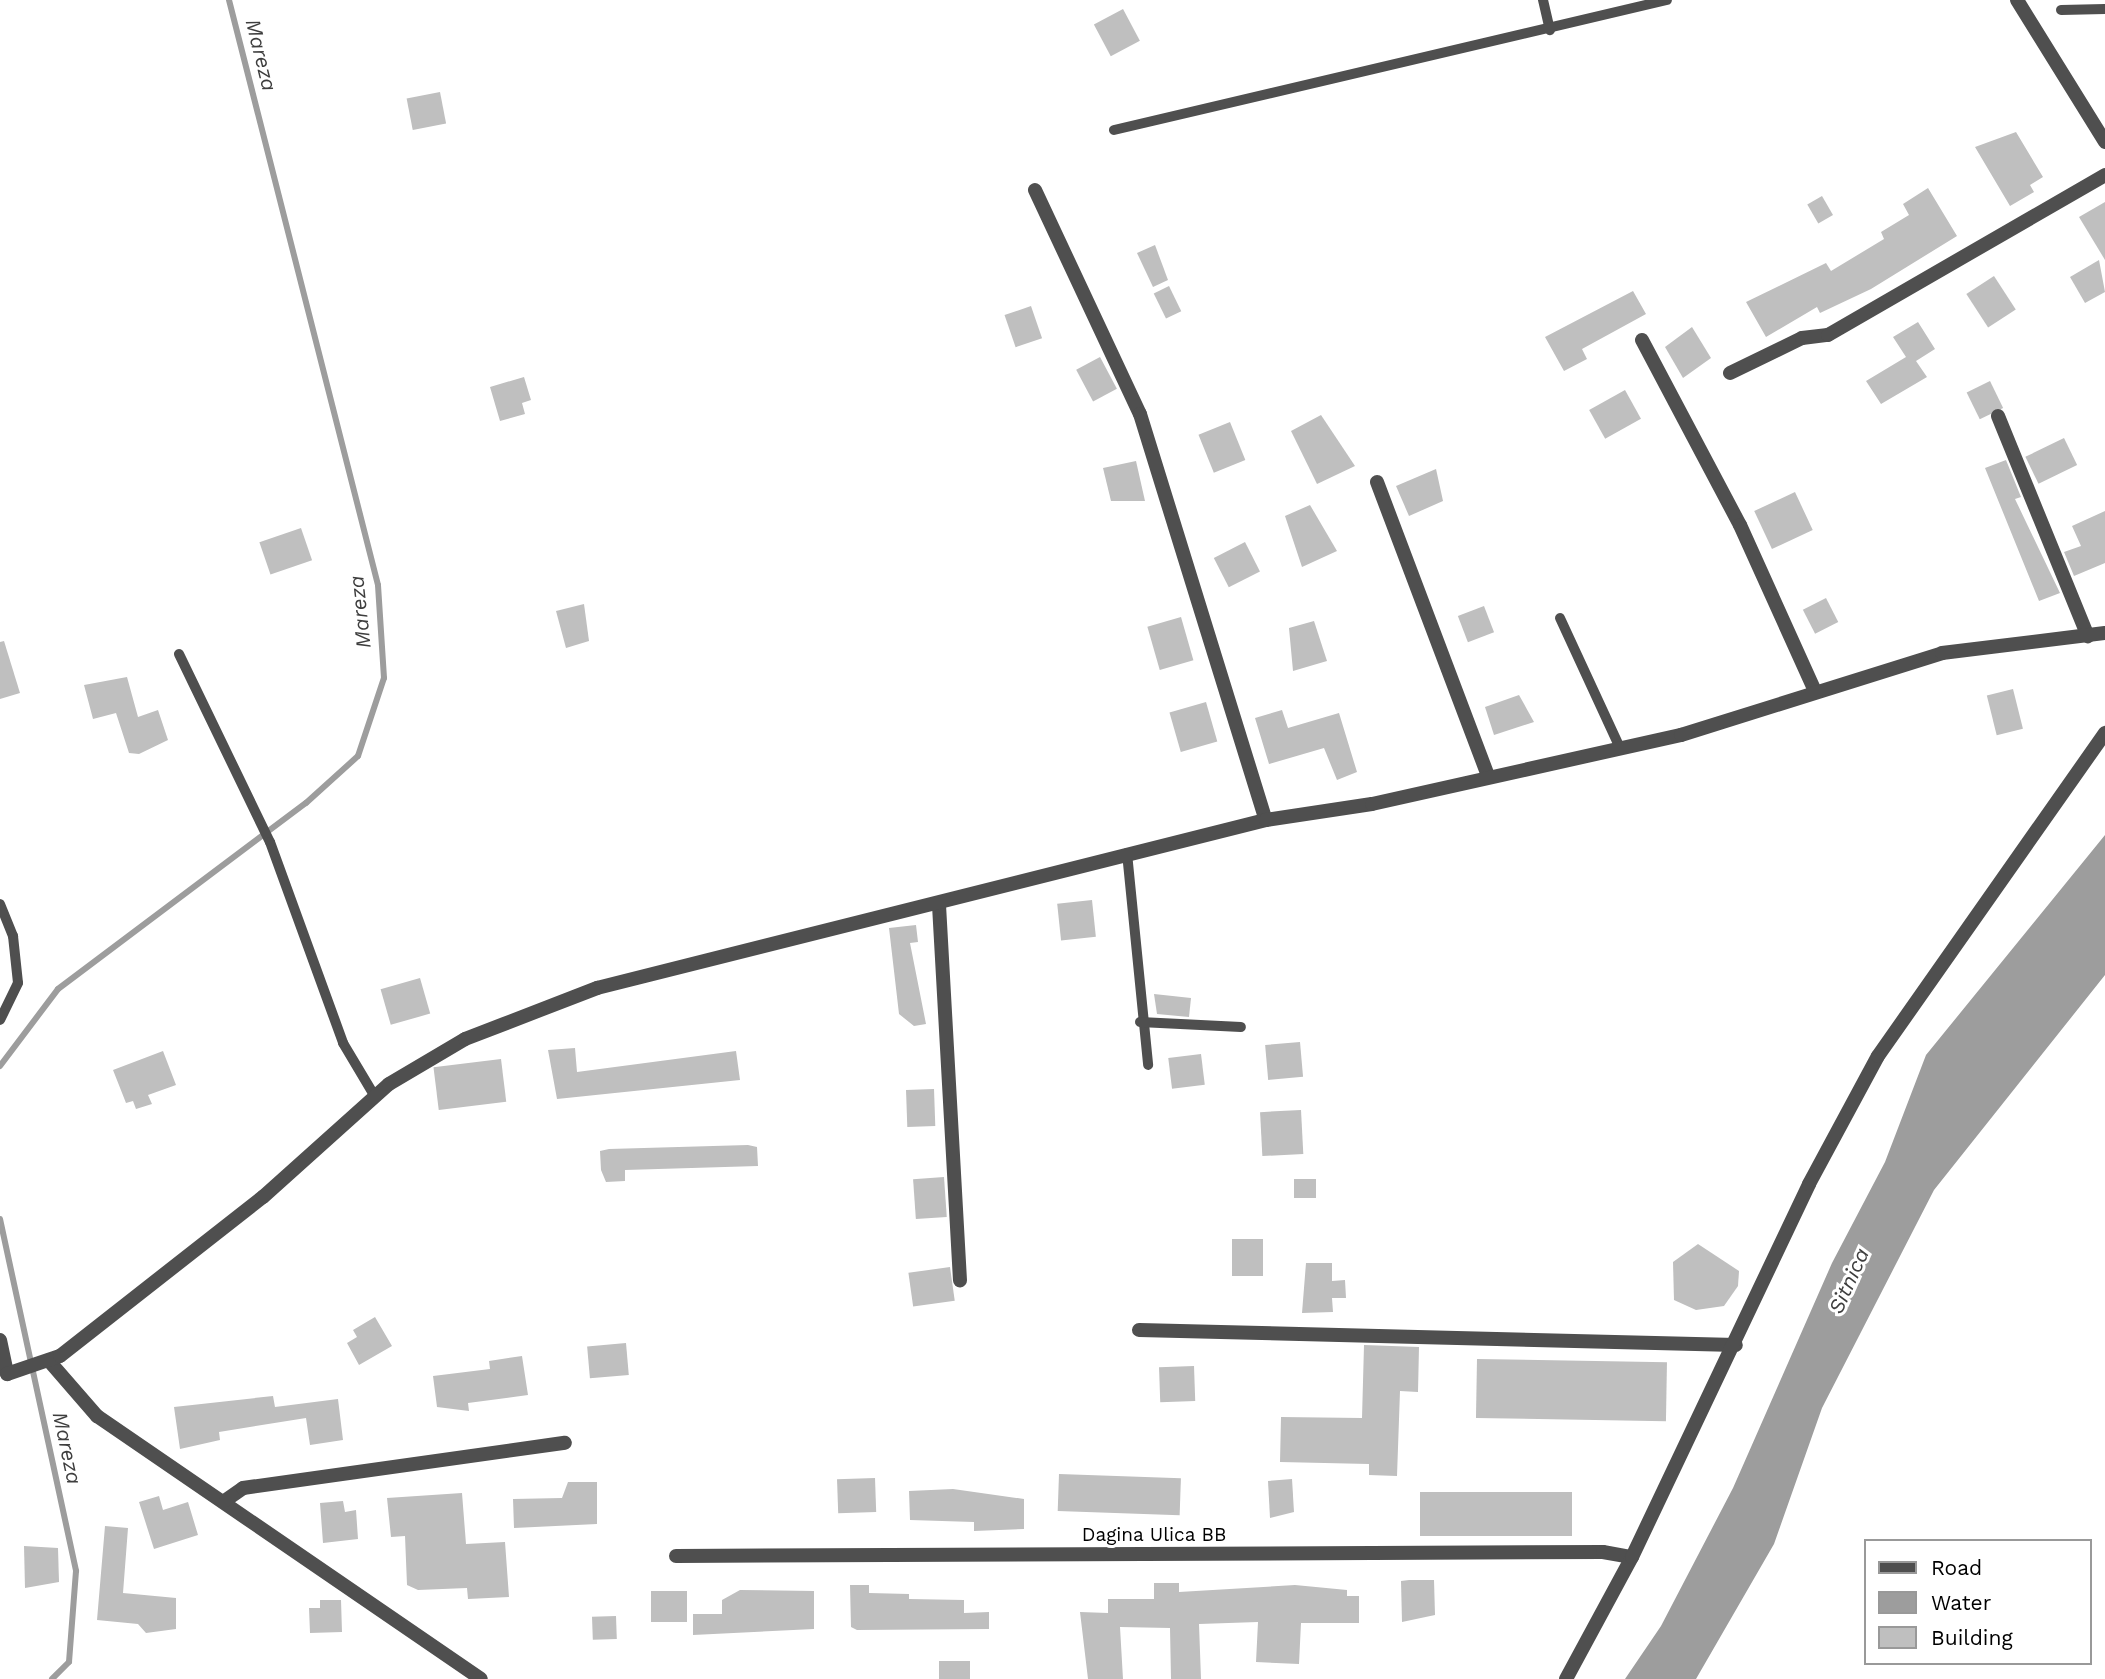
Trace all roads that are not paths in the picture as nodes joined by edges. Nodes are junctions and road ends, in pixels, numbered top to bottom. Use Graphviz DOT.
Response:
graph roads {
  1 [pos="1543,0"];
  2 [pos="1667,0"];
  3 [pos="2017,0"];
  4 [pos="2105,9"];
  5 [pos="2061,10"];
  6 [pos="1550,30"];
  7 [pos="1114,130"];
  8 [pos="2105,142"];
  9 [pos="2105,175"];
  10 [pos="1035,190"];
  11 [pos="1642,340"];
  12 [pos="1730,373"];
  13 [pos="1998,416"];
  14 [pos="1377,482"];
  15 [pos="1560,618"];
  16 [pos="2105,633"];
  17 [pos="2088,636"];
  18 [pos="179,654"];
  19 [pos="1815,691"];
  20 [pos="2105,733"];
  21 [pos="1620,748"];
  22 [pos="1488,776"];
  23 [pos="1266,820"];
  24 [pos="1126,853"];
  25 [pos="0,904"];
  26 [pos="939,905"];
  27 [pos="0,1020"];
  28 [pos="1140,1022"];
  29 [pos="1241,1027"];
  30 [pos="1148,1065"];
  31 [pos="374,1095"];
  32 [pos="960,1280"];
  33 [pos="1139,1330"];
  34 [pos="0,1340"];
  35 [pos="1736,1345"];
  36 [pos="48,1363"];
  37 [pos="4,1379"];
  38 [pos="565,1443"];
  39 [pos="226,1500"];
  40 [pos="676,1556"];
  41 [pos="1632,1557"];
  42 [pos="481,1679"];
  43 [pos="1566,1679"];
  1 -- 6 [label="lane"];
  2 -- 6 [label="lane"];
  3 -- 8 [label="street"];
  4 -- 5 [label="lane"];
  6 -- 7 [label="lane"];
  9 -- 12 [label="street"];
  10 -- 23 [label="street"];
  11 -- 19 [label="street"];
  13 -- 17 [label="street"];
  14 -- 22 [label="street"];
  15 -- 21 [label="lane"];
  16 -- 17 [label="street"];
  17 -- 19 [label="street"];
  18 -- 31 [label="lane"];
  19 -- 21 [label="street"];
  20 -- 35 [label="street"];
  21 -- 22 [label="street"];
  22 -- 23 [label="street"];
  23 -- 24 [label="street"];
  24 -- 26 [label="street"];
  24 -- 28 [label="lane"];
  25 -- 27 [label="lane"];
  26 -- 31 [label="street"];
  26 -- 32 [label="street"];
  28 -- 29 [label="lane"];
  28 -- 30 [label="lane"];
  31 -- 36 [label="street"];
  33 -- 35 [label="street"];
  34 -- 37 [label="street"];
  35 -- 41 [label="street"];
  36 -- 37 [label="street"];
  36 -- 39 [label="street"];
  38 -- 39 [label="street"];
  39 -- 42 [label="street"];
  40 -- 41 [label="street, Dagina Ulica BB"];
  41 -- 43 [label="street"];
}
